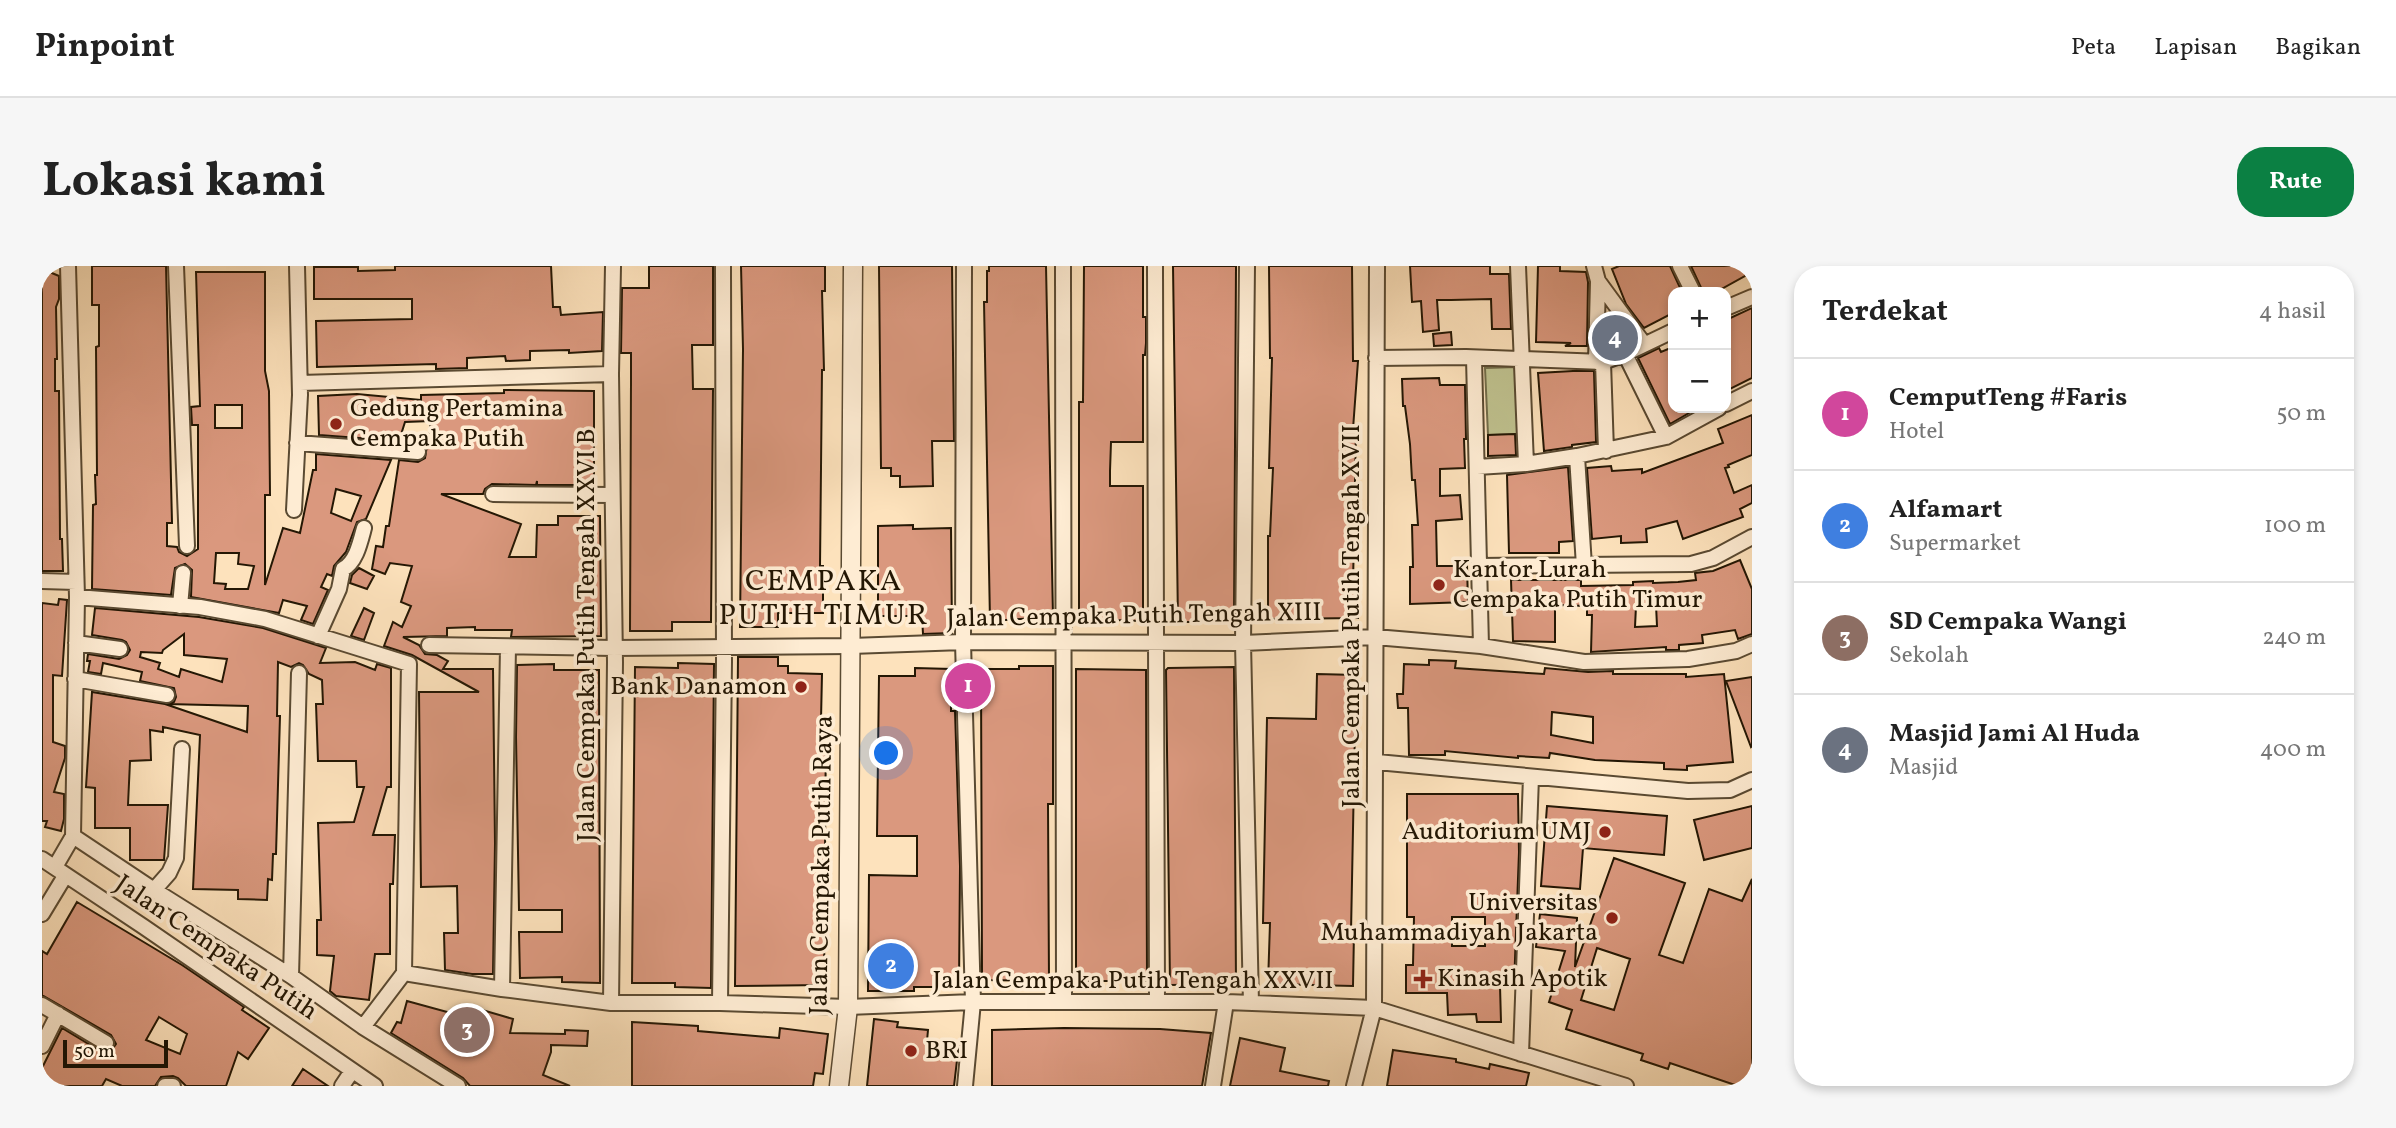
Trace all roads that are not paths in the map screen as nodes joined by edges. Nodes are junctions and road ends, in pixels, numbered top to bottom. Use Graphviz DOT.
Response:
graph roads {
  1 [pos="62,266"];
  2 [pos="68,266"];
  3 [pos="176,266"];
  4 [pos="297,266"];
  5 [pos="613,266"];
  6 [pos="723,266"];
  7 [pos="853,266"];
  8 [pos="964,266"];
  9 [pos="1063,266"];
  10 [pos="1156,266"];
  11 [pos="1247,266"];
  12 [pos="1377,266"];
  13 [pos="1518,266"];
  14 [pos="1594,266"];
  15 [pos="1679,266"];
  16 [pos="1598,281"];
  17 [pos="1690,287"];
  18 [pos="1752,297"];
  19 [pos="1731,306"];
  20 [pos="1668,333"];
  21 [pos="1644,344"];
  22 [pos="1625,354"];
  23 [pos="1376,358"];
  24 [pos="1474,358"];
  25 [pos="1521,359"];
  26 [pos="1599,362"];
  27 [pos="611,374"];
  28 [pos="300,383"];
  29 [pos="1752,391"];
  30 [pos="1731,401"];
  31 [pos="1709,413"];
  32 [pos="1666,437"];
  33 [pos="298,443"];
  34 [pos="1606,451"];
  35 [pos="418,452"];
  36 [pos="1577,456"];
  37 [pos="1526,464"];
  38 [pos="1477,467"];
  39 [pos="493,494"];
  40 [pos="612,495"];
  41 [pos="294,510"];
  42 [pos="365,528"];
  43 [pos="1752,537"];
  44 [pos="187,547"];
  45 [pos="1479,566"];
  46 [pos="1584,566"];
  47 [pos="183,573"];
  48 [pos="42,581"];
  49 [pos="76,582"];
  50 [pos="77,597"];
  51 [pos="180,606"];
  52 [pos="318,636"];
  53 [pos="1375,637"];
  54 [pos="963,642"];
  55 [pos="1065,642"];
  56 [pos="1156,642"];
  57 [pos="76,643"];
  58 [pos="1243,643"];
  59 [pos="1752,644"];
  60 [pos="429,645"];
  61 [pos="851,646"];
  62 [pos="1481,646"];
  63 [pos="724,647"];
  64 [pos="508,648"];
  65 [pos="614,648"];
  66 [pos="120,649"];
  67 [pos="299,673"];
  68 [pos="75,679"];
  69 [pos="167,695"];
  70 [pos="182,748"];
  71 [pos="1377,762"];
  72 [pos="1531,777"];
  73 [pos="1752,780"];
  74 [pos="72,839"];
  75 [pos="56,865"];
  76 [pos="154,890"];
  77 [pos="42,914"];
  78 [pos="404,973"];
  79 [pos="291,976"];
  80 [pos="502,989"];
  81 [pos="973,1002"];
  82 [pos="1064,1002"];
  83 [pos="1157,1002"];
  84 [pos="1226,1002"];
  85 [pos="611,1003"];
  86 [pos="720,1003"];
  87 [pos="1251,1003"];
  88 [pos="42,1005"];
  89 [pos="849,1007"];
  90 [pos="1374,1008"];
  91 [pos="58,1014"];
  92 [pos="363,1027"];
  93 [pos="106,1043"];
  94 [pos="42,1046"];
  95 [pos="1521,1054"];
  96 [pos="352,1071"];
  97 [pos="165,1086"];
  98 [pos="173,1086"];
  99 [pos="342,1086"];
  100 [pos="375,1086"];
  101 [pos="458,1086"];
  102 [pos="839,1086"];
  103 [pos="965,1086"];
  104 [pos="1213,1086"];
  105 [pos="1354,1086"];
  106 [pos="1626,1086"];
  1 -- 2 [label="street"];
  2 -- 49 [label="street"];
  3 -- 44 [label="street"];
  4 -- 28 [label="street"];
  5 -- 27 [label="street, Jalan Cempaka Putih Tengah XXVI B"];
  6 -- 63 [label="street"];
  7 -- 61 [label="street, Jalan Cempaka Putih Raya"];
  8 -- 54 [label="street"];
  9 -- 55 [label="street"];
  10 -- 56 [label="street"];
  11 -- 58 [label="street"];
  12 -- 23 [label="street, Jalan Cempaka Putih Tengah XVII"];
  13 -- 25 [label="street"];
  14 -- 16 [label="street"];
  15 -- 17 [label="street"];
  16 -- 21 [label="street"];
  16 -- 26 [label="street"];
  18 -- 19 [label="street"];
  20 -- 21 [label="street"];
  21 -- 22 [label="street"];
  22 -- 26 [label="street"];
  22 -- 32 [label="street"];
  23 -- 24 [label="street"];
  23 -- 53 [label="street, Jalan Cempaka Putih Tengah XVII"];
  24 -- 25 [label="street"];
  24 -- 38 [label="street"];
  25 -- 26 [label="street"];
  25 -- 37 [label="street"];
  26 -- 34 [label="street"];
  27 -- 28 [label="street"];
  27 -- 40 [label="street, Jalan Cempaka Putih Tengah XXVI B"];
  28 -- 33 [label="street"];
  29 -- 30 [label="street"];
  31 -- 32 [label="street"];
  32 -- 34 [label="street"];
  33 -- 35 [label="street"];
  33 -- 41 [label="street"];
  34 -- 36 [label="street"];
  36 -- 37 [label="street"];
  36 -- 46 [label="street"];
  37 -- 38 [label="street"];
  38 -- 45 [label="street"];
  39 -- 40 [label="street"];
  40 -- 65 [label="street, Jalan Cempaka Putih Tengah XXVI B"];
  42 -- 52 [label="street"];
  43 -- 46 [label="street"];
  45 -- 46 [label="street"];
  45 -- 62 [label="street"];
  47 -- 51 [label="street"];
  48 -- 49 [label="street"];
  49 -- 50 [label="street"];
  50 -- 51 [label="street"];
  50 -- 57 [label="street"];
  51 -- 52 [label="street"];
  52 -- 78 [label="street"];
  53 -- 58 [label="street, Jalan Cempaka Putih Tengah XIII"];
  53 -- 62 [label="street, Jalan Cempaka Putih Tengah XIII"];
  53 -- 71 [label="street, Jalan Cempaka Putih Tengah XVII"];
  54 -- 55 [label="street, Jalan Cempaka Putih Tengah XIII"];
  54 -- 61 [label="street, Jalan Cempaka Putih Tengah XIII"];
  54 -- 81 [label="street"];
  55 -- 56 [label="street, Jalan Cempaka Putih Tengah XIII"];
  55 -- 82 [label="street"];
  56 -- 58 [label="street, Jalan Cempaka Putih Tengah XIII"];
  56 -- 83 [label="street"];
  57 -- 66 [label="street"];
  57 -- 68 [label="street"];
  58 -- 87 [label="street"];
  59 -- 62 [label="street, Jalan Cempaka Putih Tengah XIII"];
  60 -- 64 [label="street, Jalan Cempaka Putih Tengah XIII"];
  61 -- 63 [label="street, Jalan Cempaka Putih Tengah XIII"];
  61 -- 89 [label="street, Jalan Cempaka Putih Raya"];
  63 -- 65 [label="street, Jalan Cempaka Putih Tengah XIII"];
  63 -- 86 [label="street"];
  64 -- 65 [label="street, Jalan Cempaka Putih Tengah XIII"];
  64 -- 80 [label="street"];
  65 -- 85 [label="street, Jalan Cempaka Putih Tengah XXVI B"];
  67 -- 79 [label="street"];
  68 -- 69 [label="street"];
  68 -- 74 [label="street"];
  70 -- 76 [label="street"];
  71 -- 72 [label="street"];
  71 -- 90 [label="street, Jalan Cempaka Putih Tengah XVII"];
  72 -- 73 [label="street"];
  72 -- 95 [label="street"];
  74 -- 75 [label="street"];
  74 -- 76 [label="street"];
  75 -- 77 [label="street"];
  75 -- 96 [label="street, Jalan Cempaka Putih"];
  76 -- 79 [label="street"];
  78 -- 80 [label="street, Jalan Cempaka Putih Tengah XXVII"];
  78 -- 92 [label="street"];
  79 -- 92 [label="street"];
  80 -- 85 [label="street, Jalan Cempaka Putih Tengah XXVII"];
  81 -- 82 [label="street, Jalan Cempaka Putih Tengah XXVII"];
  81 -- 89 [label="street, Jalan Cempaka Putih Tengah XXVII"];
  81 -- 103 [label="street"];
  82 -- 83 [label="street, Jalan Cempaka Putih Tengah XXVII"];
  83 -- 84 [label="street, Jalan Cempaka Putih Tengah XXVII"];
  84 -- 87 [label="street, Jalan Cempaka Putih Tengah XXVII"];
  84 -- 104 [label="street"];
  85 -- 86 [label="street, Jalan Cempaka Putih Tengah XXVII"];
  86 -- 89 [label="street, Jalan Cempaka Putih Tengah XXVII"];
  87 -- 90 [label="street, Jalan Cempaka Putih Tengah XXVII"];
  88 -- 91 [label="street"];
  89 -- 102 [label="street, Jalan Cempaka Putih Raya"];
  90 -- 95 [label="street"];
  90 -- 105 [label="street, Jalan Cempaka Putih Tengah XVII"];
  91 -- 93 [label="street"];
  91 -- 94 [label="street"];
  92 -- 101 [label="street"];
  95 -- 106 [label="street"];
  96 -- 99 [label="street"];
  96 -- 100 [label="street, Jalan Cempaka Putih"];
  97 -- 98 [label="street"];
}
